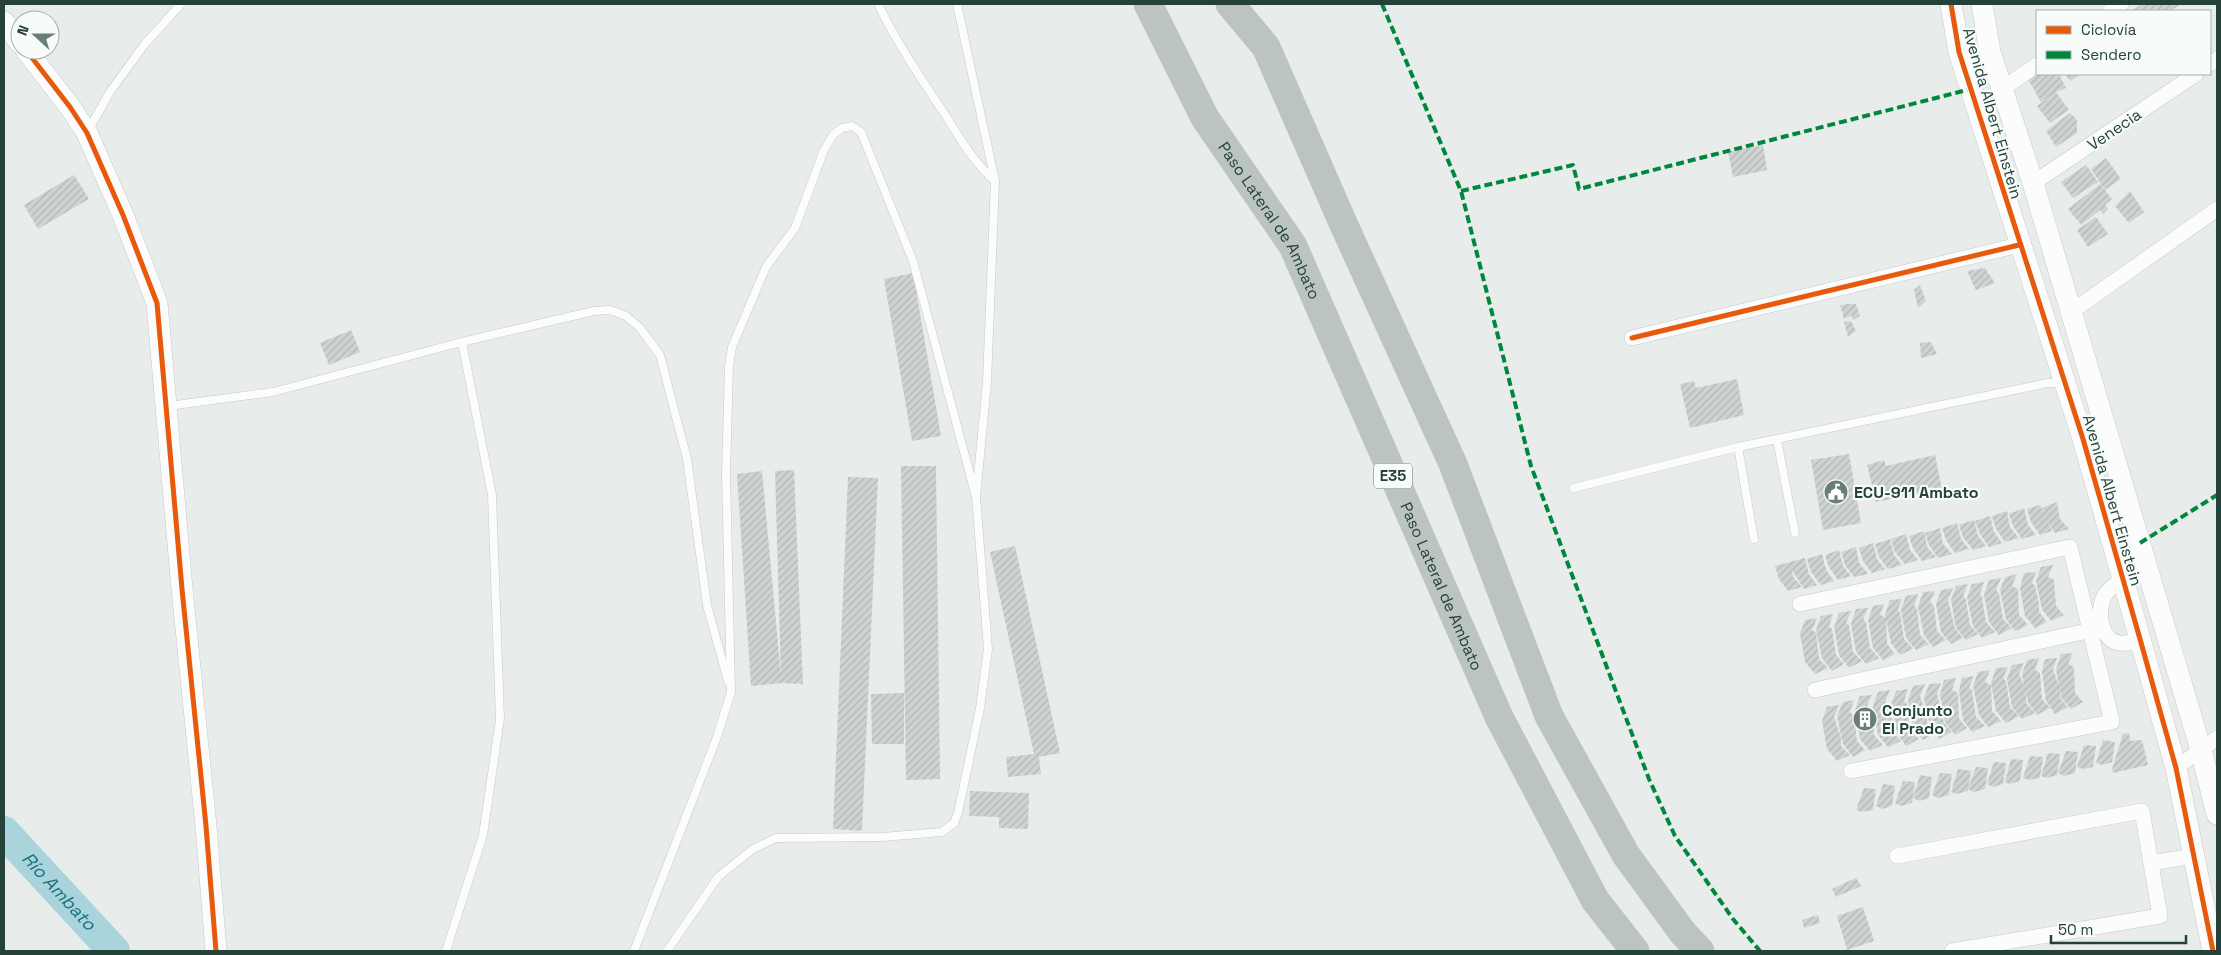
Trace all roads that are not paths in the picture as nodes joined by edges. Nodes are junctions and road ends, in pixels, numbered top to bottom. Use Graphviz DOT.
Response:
graph roads {
  1 [pos="181,4"];
  2 [pos="878,4"];
  3 [pos="957,4"];
  4 [pos="1148,4"];
  5 [pos="1230,4"];
  6 [pos="1951,4"];
  7 [pos="1982,4"];
  8 [pos="34,60"];
  9 [pos="2036,66"];
  10 [pos="2195,75"];
  11 [pos="2002,89"];
  12 [pos="87,133"];
  13 [pos="995,181"];
  14 [pos="2033,183"];
  15 [pos="2217,209"];
  16 [pos="2020,245"];
  17 [pos="2071,312"];
  18 [pos="1632,338"];
  19 [pos="462,342"];
  20 [pos="2089,375"];
  21 [pos="2064,383"];
  22 [pos="166,406"];
  23 [pos="1777,440"];
  24 [pos="1738,447"];
  25 [pos="1574,488"];
  26 [pos="976,497"];
  27 [pos="1795,532"];
  28 [pos="1754,539"];
  29 [pos="2123,580"];
  30 [pos="1800,604"];
  31 [pos="2096,630"];
  32 [pos="2140,639"];
  33 [pos="1815,690"];
  34 [pos="730,692"];
  35 [pos="2209,744"];
  36 [pos="2176,768"];
  37 [pos="1851,771"];
  38 [pos="2217,814"];
  39 [pos="1896,856"];
  40 [pos="2194,856"];
  41 [pos="2152,863"];
  42 [pos="216,951"];
  43 [pos="446,951"];
  44 [pos="634,951"];
  45 [pos="667,951"];
  46 [pos="1635,951"];
  47 [pos="1700,951"];
  48 [pos="1952,951"];
  49 [pos="2213,951"];
  1 -- 12 [label="lane"];
  2 -- 13 [label="lane"];
  3 -- 13 [label="lane"];
  4 -- 46 [label="highway, Paso Lateral de Ambato / E35"];
  5 -- 47 [label="highway"];
  6 -- 16 [label="street, Avenida Albert Einstein"];
  7 -- 11 [label="street, Avenida Albert Einstein"];
  8 -- 12 [label="street"];
  9 -- 11 [label="street"];
  10 -- 14 [label="street, Venecia"];
  11 -- 14 [label="street, Avenida Albert Einstein"];
  12 -- 22 [label="street"];
  13 -- 26 [label="lane"];
  14 -- 17 [label="street, Avenida Albert Einstein"];
  15 -- 17 [label="street"];
  16 -- 18 [label="street"];
  16 -- 21 [label="street, Avenida Albert Einstein"];
  17 -- 20 [label="street, Avenida Albert Einstein"];
  19 -- 22 [label="lane"];
  19 -- 34 [label="lane"];
  19 -- 43 [label="lane"];
  20 -- 21 [label="street"];
  20 -- 35 [label="street, Avenida Albert Einstein"];
  21 -- 23 [label="lane"];
  21 -- 29 [label="street, Avenida Albert Einstein"];
  22 -- 42 [label="street"];
  23 -- 24 [label="lane"];
  23 -- 27 [label="lane"];
  24 -- 25 [label="lane"];
  24 -- 28 [label="lane"];
  26 -- 34 [label="lane"];
  26 -- 45 [label="lane"];
  29 -- 31 [label="street"];
  29 -- 32 [label="street, Avenida Albert Einstein"];
  30 -- 31 [label="street"];
  31 -- 32 [label="street"];
  31 -- 33 [label="street"];
  31 -- 37 [label="street"];
  32 -- 36 [label="street, Avenida Albert Einstein"];
  34 -- 44 [label="lane"];
  35 -- 36 [label="street"];
  35 -- 38 [label="street, Avenida Albert Einstein"];
  36 -- 40 [label="street, Avenida Albert Einstein"];
  39 -- 41 [label="street"];
  40 -- 41 [label="street"];
  40 -- 49 [label="street, Avenida Albert Einstein"];
  41 -- 48 [label="street"];
}
